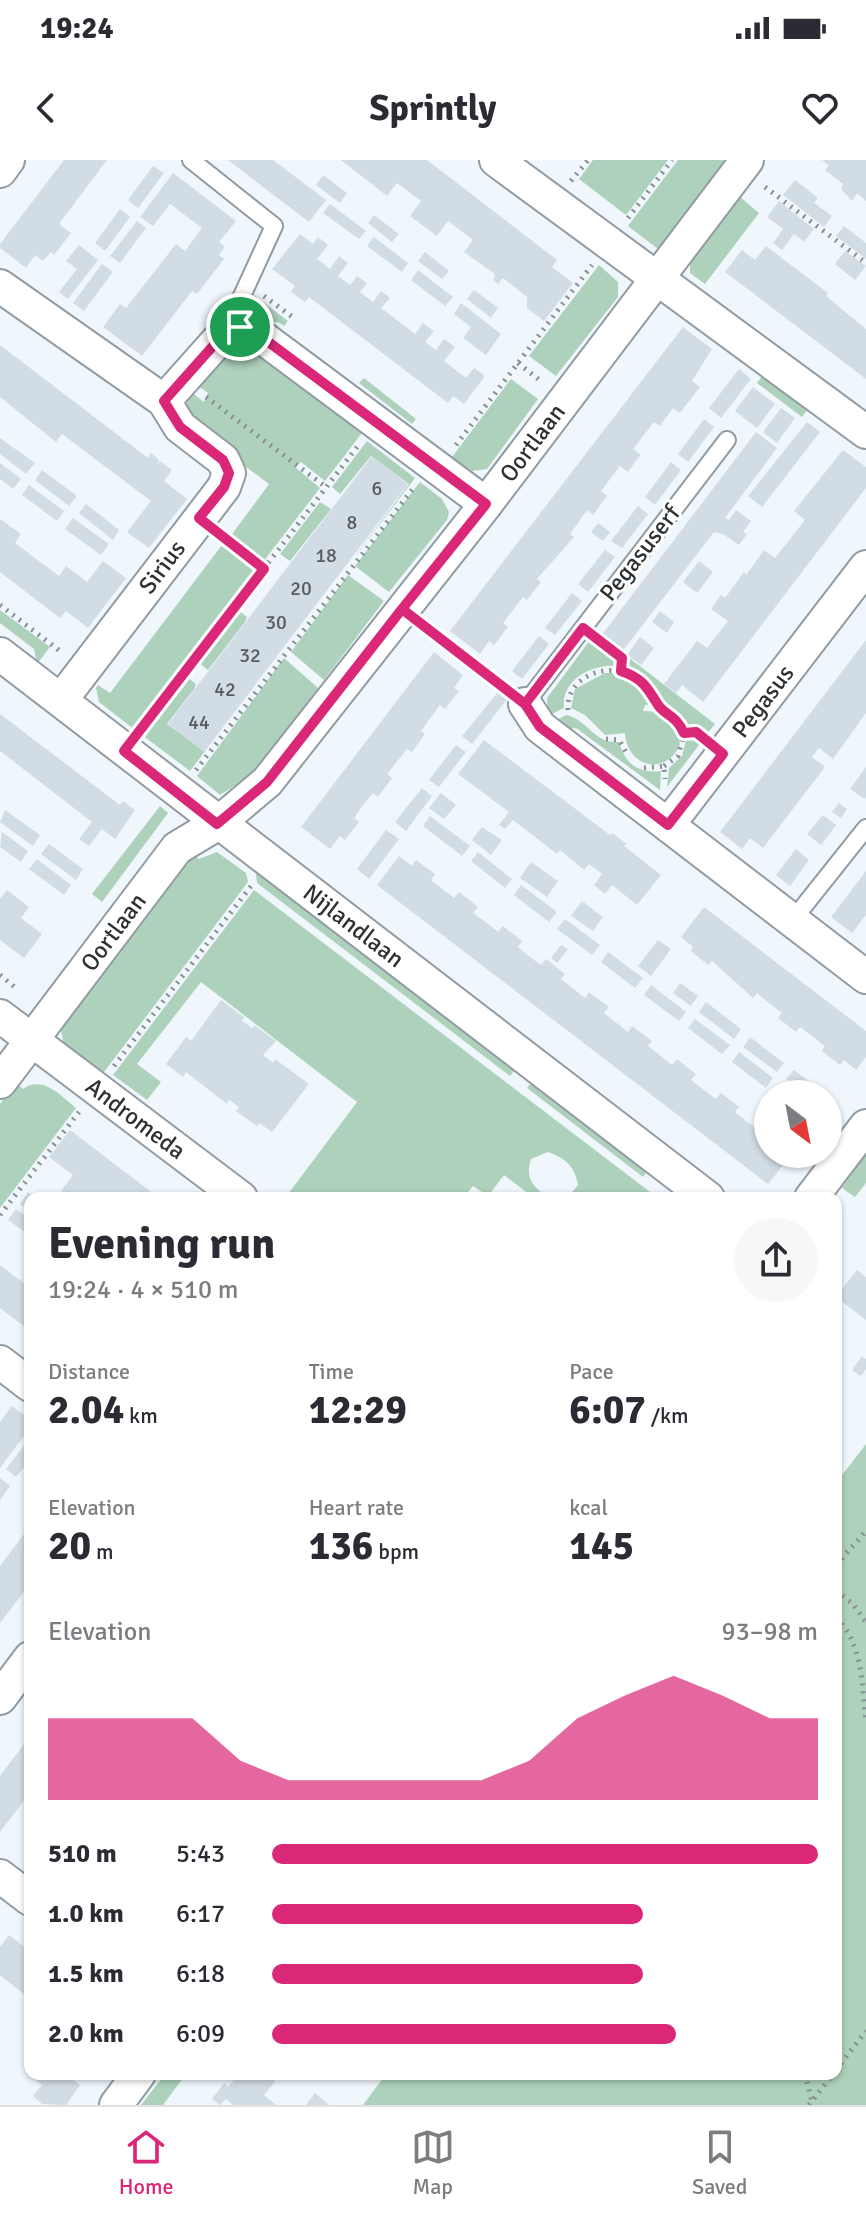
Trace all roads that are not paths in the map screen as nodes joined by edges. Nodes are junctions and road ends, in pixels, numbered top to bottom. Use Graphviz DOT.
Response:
graph roads {
  1 [pos="8,160"];
  2 [pos="191,160"];
  3 [pos="496,160"];
  4 [pos="747,160"];
  5 [pos="0,171"];
  6 [pos="659,279"];
  7 [pos="0,286"];
  8 [pos="240,327"];
  9 [pos="174,390"];
  10 [pos="866,432"];
  11 [pos="727,440"];
  12 [pos="486,504"];
  13 [pos="864,575"];
  14 [pos="0,654"];
  15 [pos="61,700"];
  16 [pos="525,704"];
  17 [pos="217,824"];
  18 [pos="668,825"];
  19 [pos="866,828"];
  20 [pos="792,921"];
  21 [pos="866,977"];
  22 [pos="0,1016"];
  23 [pos="32,1039"];
  24 [pos="0,1082"];
  25 [pos="866,1126"];
  26 [pos="233,1192"];
  27 [pos="700,1192"];
  28 [pos="816,1192"];
  29 [pos="24,1666"];
  30 [pos="0,1698"];
  31 [pos="0,1876"];
  32 [pos="24,1894"];
  33 [pos="135,2080"];
  34 [pos="116,2105"];
  1 -- 5 [label="street"];
  2 -- 8 [label="lane"];
  3 -- 6 [label="street"];
  4 -- 6 [label="street, Oortlaan"];
  6 -- 10 [label="street"];
  6 -- 12 [label="street, Oortlaan"];
  7 -- 9 [label="street, Sirius"];
  8 -- 9 [label="street"];
  8 -- 12 [label="street"];
  9 -- 15 [label="street, Sirius"];
  11 -- 16 [label="lane, Pegasuserf"];
  12 -- 17 [label="street, Oortlaan"];
  13 -- 18 [label="street, Pegasus"];
  14 -- 15 [label="street, Nijlandlaan"];
  15 -- 17 [label="street, Nijlandlaan"];
  16 -- 18 [label="street"];
  17 -- 23 [label="street, Oortlaan"];
  17 -- 27 [label="street, Nijlandlaan"];
  18 -- 20 [label="street"];
  19 -- 20 [label="lane"];
  20 -- 21 [label="street"];
  22 -- 23 [label="street, Andromeda"];
  23 -- 24 [label="street, Oortlaan"];
  23 -- 26 [label="street, Andromeda"];
  25 -- 28 [label="street"];
  29 -- 30 [label="street"];
  31 -- 32 [label="street"];
  33 -- 34 [label="street"];
}
